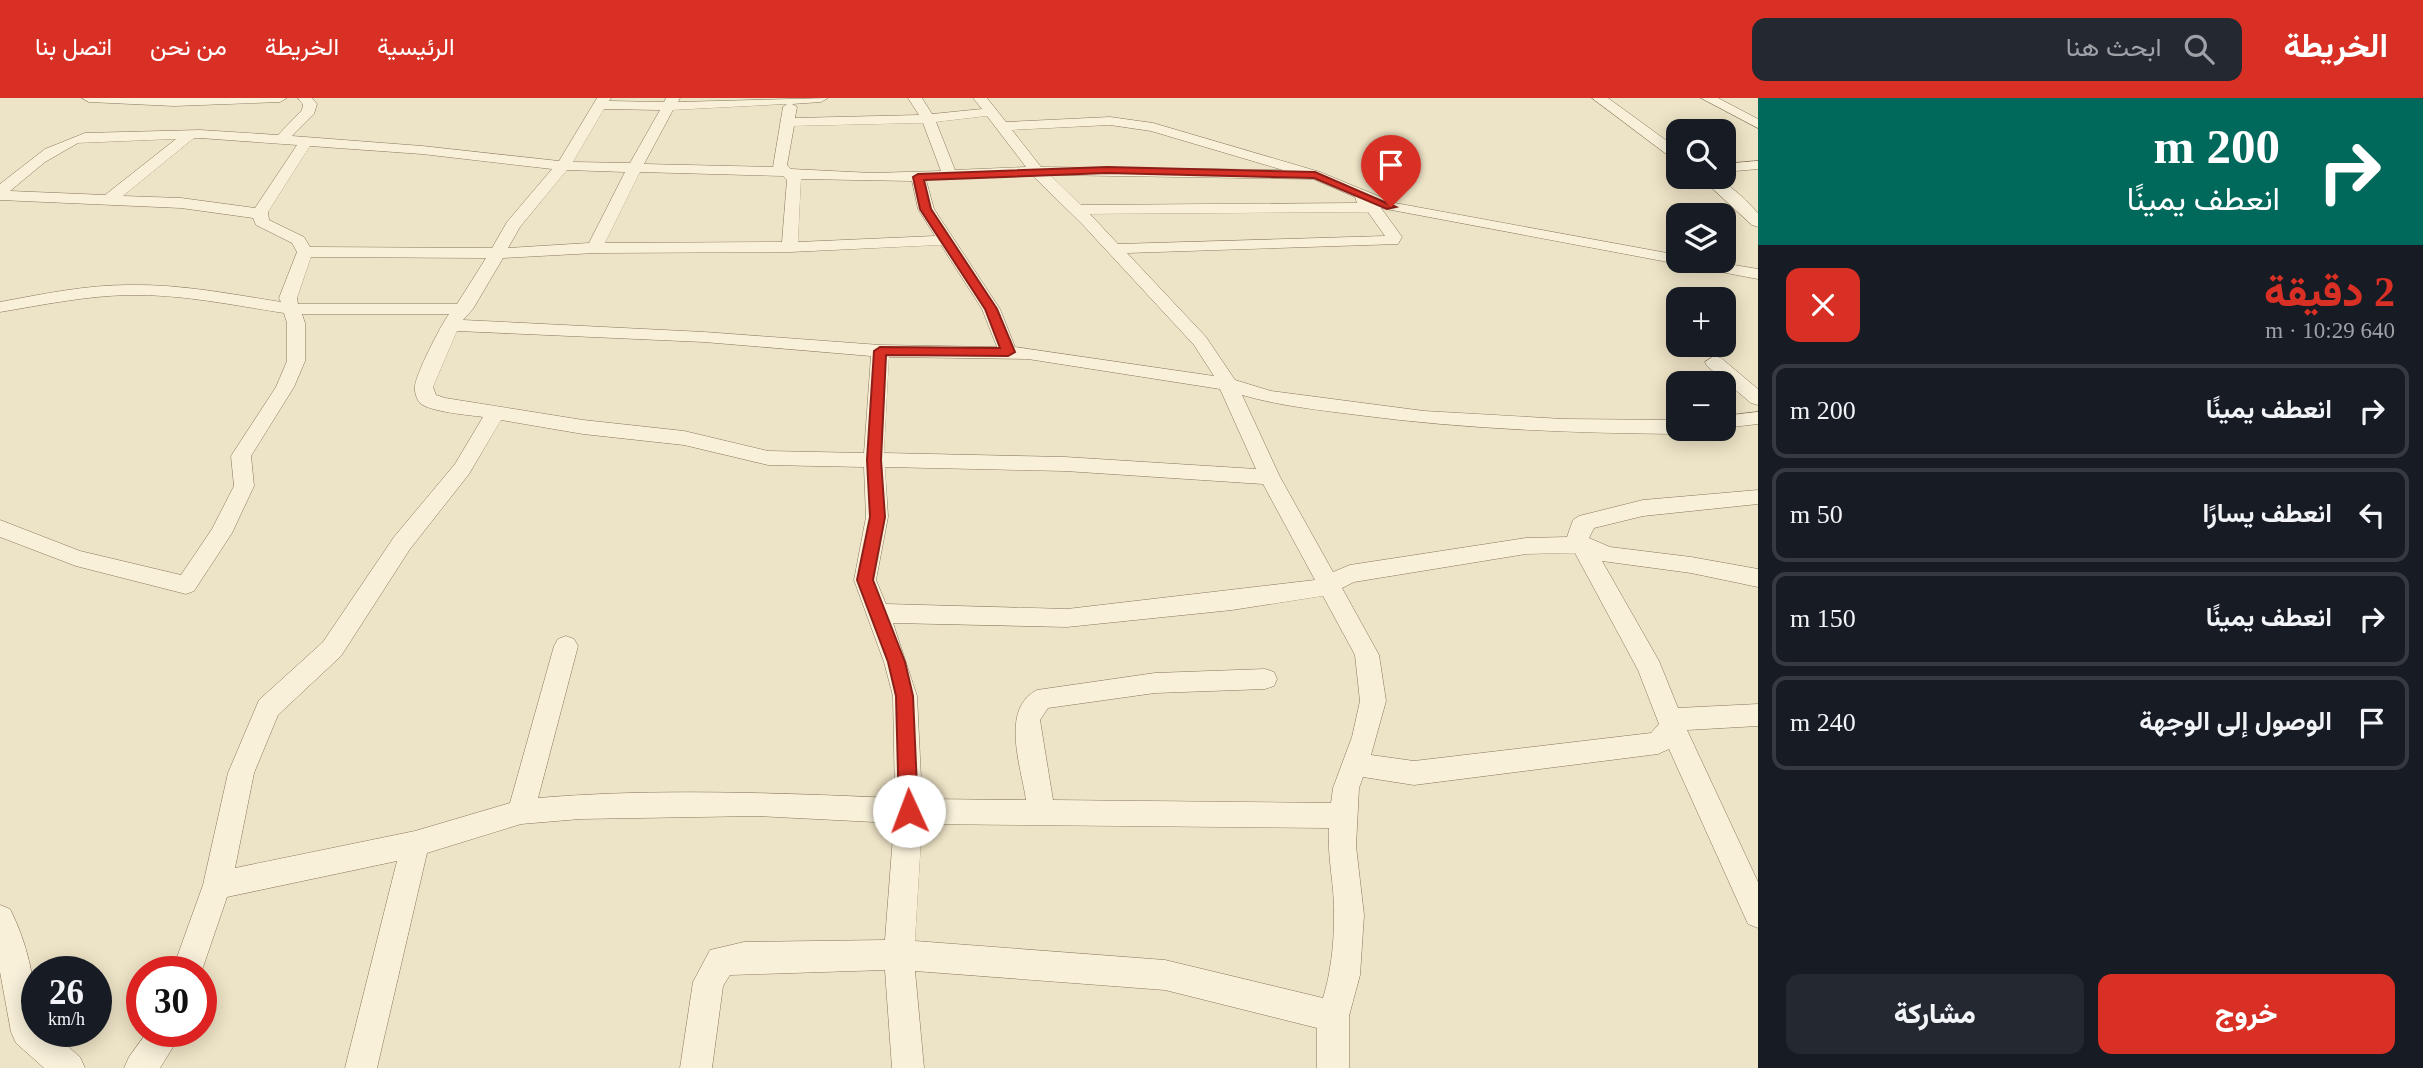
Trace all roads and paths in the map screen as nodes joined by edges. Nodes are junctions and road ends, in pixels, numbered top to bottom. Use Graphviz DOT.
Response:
graph roads {
  1 [pos="89,98"];
  2 [pos="279,98"];
  3 [pos="305,98"];
  4 [pos="821,98"];
  5 [pos="915,98"];
  6 [pos="1599,98"];
  7 [pos="1708,98"];
  8 [pos="790,99"];
  9 [pos="602,102"];
  10 [pos="672,102"];
  11 [pos="991,112"];
  12 [pos="928,119"];
  13 [pos="787,122"];
  14 [pos="1758,124"];
  15 [pos="191,134"];
  16 [pos="282,139"];
  17 [pos="306,142"];
  18 [pos="1666,147"];
  19 [pos="1758,165"];
  20 [pos="563,166"];
  21 [pos="1736,167"];
  22 [pos="634,169"];
  23 [pos="1037,172"];
  24 [pos="788,173"];
  25 [pos="1315,175"];
  26 [pos="950,176"];
  27 [pos="918,177"];
  28 [pos="1722,189"];
  29 [pos="1354,193"];
  30 [pos="0,194"];
  31 [pos="110,199"];
  32 [pos="1372,207"];
  33 [pos="1077,210"];
  34 [pos="261,214"];
  35 [pos="1758,222"];
  36 [pos="945,240"];
  37 [pos="790,247"];
  38 [pos="595,248"];
  39 [pos="1114,249"];
  40 [pos="305,252"];
  41 [pos="497,253"];
  42 [pos="1666,257"];
  43 [pos="1736,270"];
  44 [pos="1758,274"];
  45 [pos="0,307"];
  46 [pos="292,309"];
  47 [pos="464,309"];
  48 [pos="450,325"];
  49 [pos="880,351"];
  50 [pos="1008,352"];
  51 [pos="1714,362"];
  52 [pos="1227,384"];
  53 [pos="1758,400"];
  54 [pos="495,412"];
  55 [pos="1758,418"];
  56 [pos="1736,421"];
  57 [pos="1666,426"];
  58 [pos="874,460"];
  59 [pos="1270,477"];
  60 [pos="1758,497"];
  61 [pos="0,528"];
  62 [pos="1580,545"];
  63 [pos="1758,578"];
  64 [pos="1330,583"];
  65 [pos="877,613"];
  66 [pos="566,646"];
  67 [pos="1265,679"];
  68 [pos="1758,715"];
  69 [pos="1673,727"];
  70 [pos="1356,764"];
  71 [pos="909,811"];
  72 [pos="521,812"];
  73 [pos="1041,812"];
  74 [pos="1344,816"];
  75 [pos="415,844"];
  76 [pos="217,886"];
  77 [pos="1758,914"];
  78 [pos="0,919"];
  79 [pos="192,956"];
  80 [pos="899,956"];
  81 [pos="1333,1016"];
  82 [pos="155,1047"];
  83 [pos="69,1068"];
  84 [pos="140,1068"];
  85 [pos="360,1068"];
  86 [pos="696,1068"];
  87 [pos="908,1068"];
  88 [pos="1333,1068"];
  1 -- 2 [label="street"];
  3 -- 16 [label="street"];
  4 -- 8 [label="street"];
  5 -- 12 [label="street"];
  6 -- 18 [label="street"];
  7 -- 14 [label="street"];
  8 -- 10 [label="street"];
  8 -- 13 [label="street"];
  9 -- 10 [label="street"];
  9 -- 20 [label="street"];
  10 -- 22 [label="street"];
  11 -- 12 [label="street"];
  11 -- 23 [label="street"];
  11 -- 25 [label="street"];
  12 -- 13 [label="street"];
  12 -- 26 [label="street"];
  13 -- 24 [label="street"];
  15 -- 16 [label="street"];
  15 -- 30 [label="street"];
  15 -- 31 [label="street"];
  16 -- 17 [label="street"];
  17 -- 20 [label="street"];
  17 -- 34 [label="street"];
  19 -- 21 [label="street"];
  20 -- 22 [label="street"];
  20 -- 41 [label="street"];
  22 -- 24 [label="street"];
  22 -- 38 [label="street"];
  23 -- 25 [label="street"];
  23 -- 26 [label="street"];
  23 -- 33 [label="street"];
  24 -- 27 [label="street"];
  24 -- 37 [label="street"];
  25 -- 29 [label="street"];
  26 -- 27 [label="street"];
  27 -- 36 [label="street"];
  28 -- 35 [label="street"];
  29 -- 32 [label="street"];
  29 -- 42 [label="street"];
  30 -- 31 [label="street"];
  31 -- 34 [label="street"];
  32 -- 33 [label="street"];
  32 -- 39 [label="street"];
  33 -- 39 [label="street"];
  34 -- 40 [label="street"];
  36 -- 37 [label="street"];
  36 -- 50 [label="street"];
  37 -- 38 [label="street"];
  38 -- 41 [label="street"];
  39 -- 52 [label="street"];
  40 -- 41 [label="street"];
  40 -- 46 [label="street"];
  41 -- 47 [label="street"];
  43 -- 44 [label="street"];
  45 -- 46 [label="street"];
  46 -- 47 [label="street"];
  46 -- 61 [label="street"];
  47 -- 48 [label="street"];
  48 -- 49 [label="street"];
  48 -- 54 [label="street"];
  49 -- 50 [label="street"];
  49 -- 58 [label="street"];
  50 -- 52 [label="street"];
  51 -- 53 [label="street"];
  52 -- 57 [label="street"];
  52 -- 59 [label="street"];
  54 -- 58 [label="street"];
  54 -- 76 [label="street"];
  55 -- 56 [label="street"];
  58 -- 59 [label="street"];
  58 -- 65 [label="street"];
  59 -- 64 [label="street"];
  60 -- 62 [label="street"];
  62 -- 63 [label="street"];
  62 -- 64 [label="street"];
  62 -- 69 [label="street"];
  64 -- 65 [label="street"];
  64 -- 70 [label="street"];
  65 -- 71 [label="street"];
  66 -- 72 [label="street"];
  67 -- 73 [label="street"];
  68 -- 69 [label="street"];
  69 -- 70 [label="street"];
  69 -- 77 [label="street"];
  70 -- 74 [label="street"];
  71 -- 72 [label="street"];
  71 -- 73 [label="street"];
  71 -- 80 [label="street"];
  72 -- 75 [label="street"];
  73 -- 74 [label="street"];
  74 -- 81 [label="street"];
  75 -- 76 [label="street"];
  75 -- 85 [label="street"];
  76 -- 79 [label="street"];
  78 -- 83 [label="street"];
  80 -- 81 [label="street"];
  80 -- 86 [label="street"];
  80 -- 87 [label="street"];
  81 -- 88 [label="street"];
  82 -- 84 [label="street"];
}
